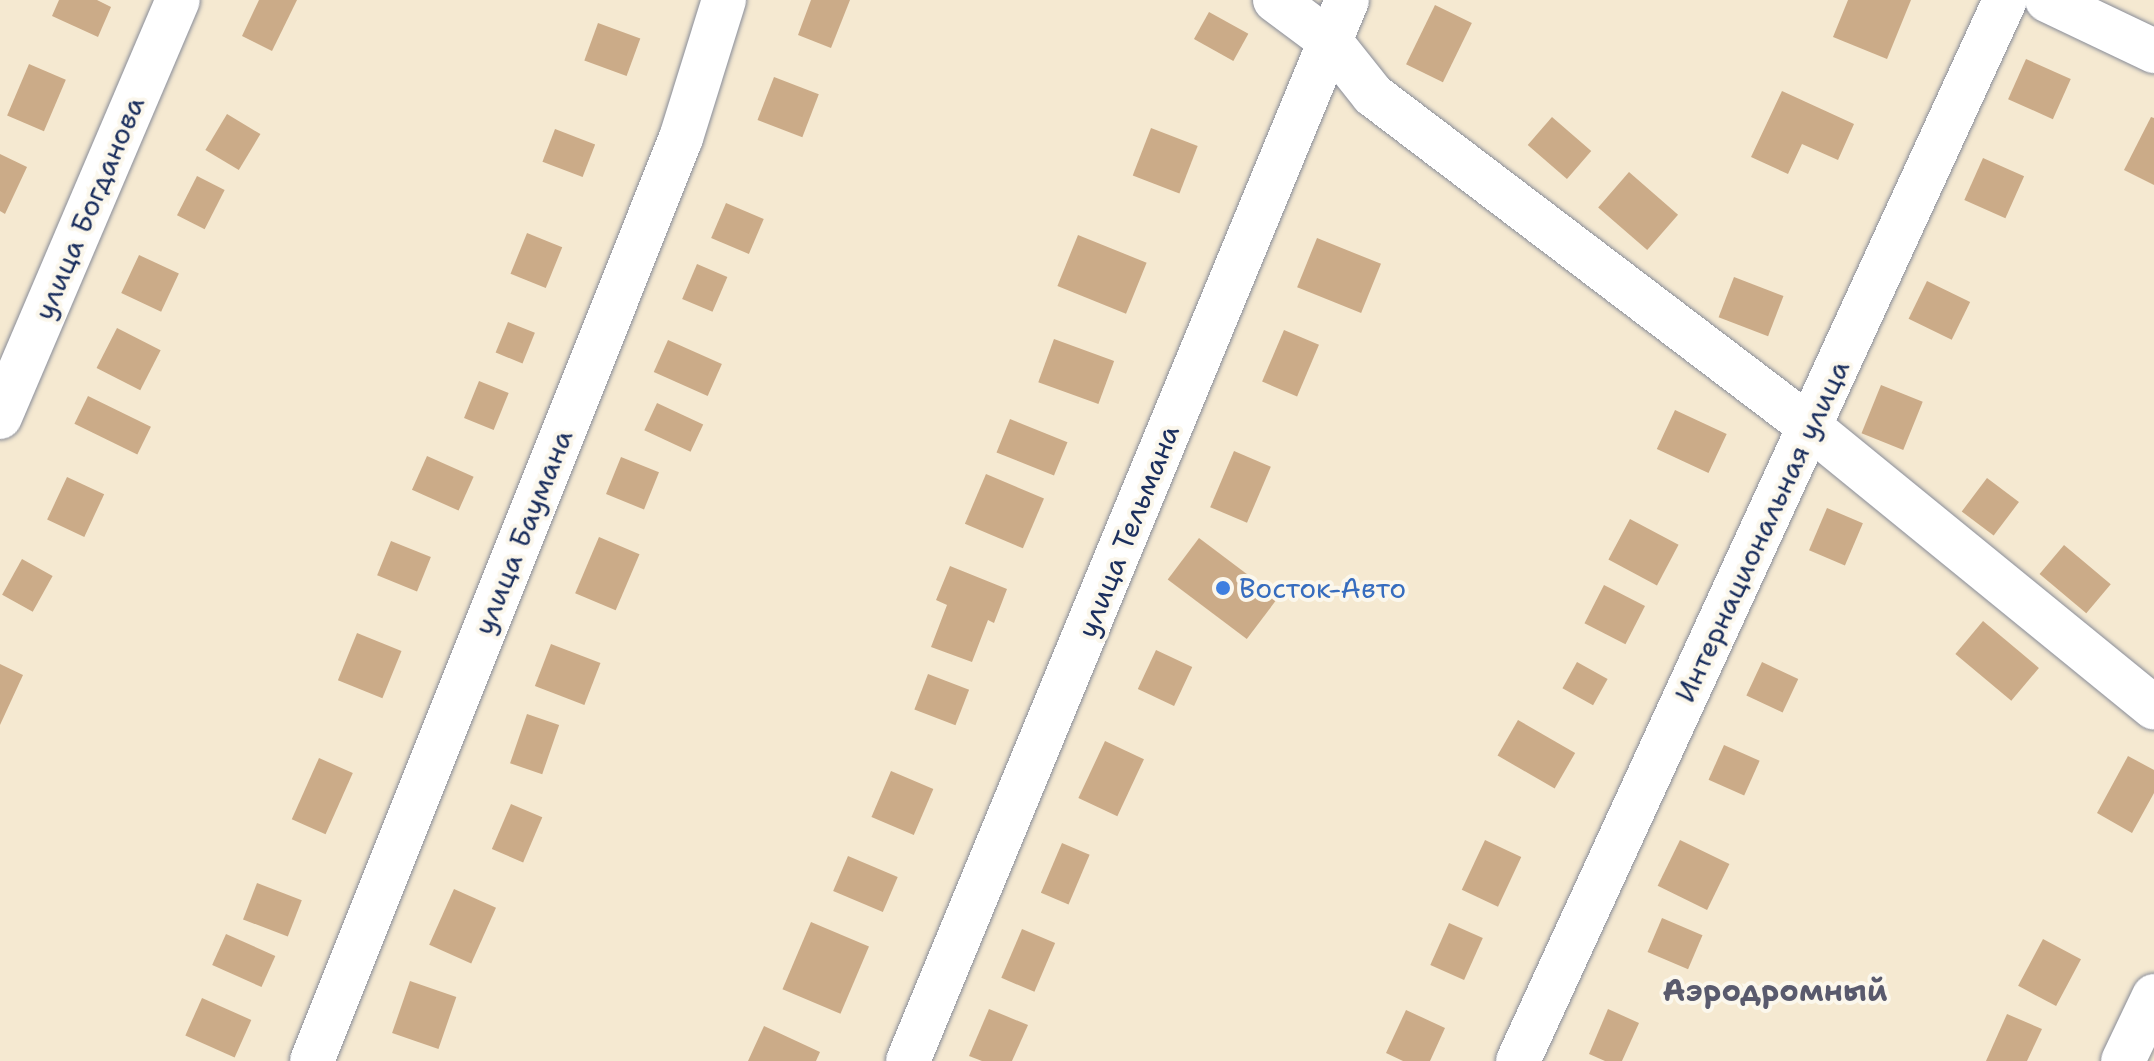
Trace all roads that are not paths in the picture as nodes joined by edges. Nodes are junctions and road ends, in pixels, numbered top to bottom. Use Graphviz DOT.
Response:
graph roads {
  1 [pos="178,0"];
  2 [pos="724,0"];
  3 [pos="1275,0"];
  4 [pos="1347,0"];
  5 [pos="2005,0"];
  6 [pos="2047,0"];
  7 [pos="1330,41"];
  8 [pos="2154,51"];
  9 [pos="0,417"];
  10 [pos="1810,427"];
  11 [pos="2154,708"];
  12 [pos="2154,996"];
  13 [pos="312,1061"];
  14 [pos="908,1061"];
  15 [pos="1518,1061"];
  16 [pos="2123,1061"];
  1 -- 9 [label="street, улица Богданова"];
  2 -- 13 [label="street, улица Баумана"];
  3 -- 7 [label="street"];
  4 -- 7 [label="street, улица Тельмана"];
  5 -- 10 [label="street, Интернациональная улица"];
  6 -- 8 [label="street"];
  7 -- 10 [label="street"];
  7 -- 14 [label="street, улица Тельмана"];
  10 -- 11 [label="street"];
  10 -- 15 [label="street, Интернациональная улица"];
  12 -- 16 [label="street"];
}
